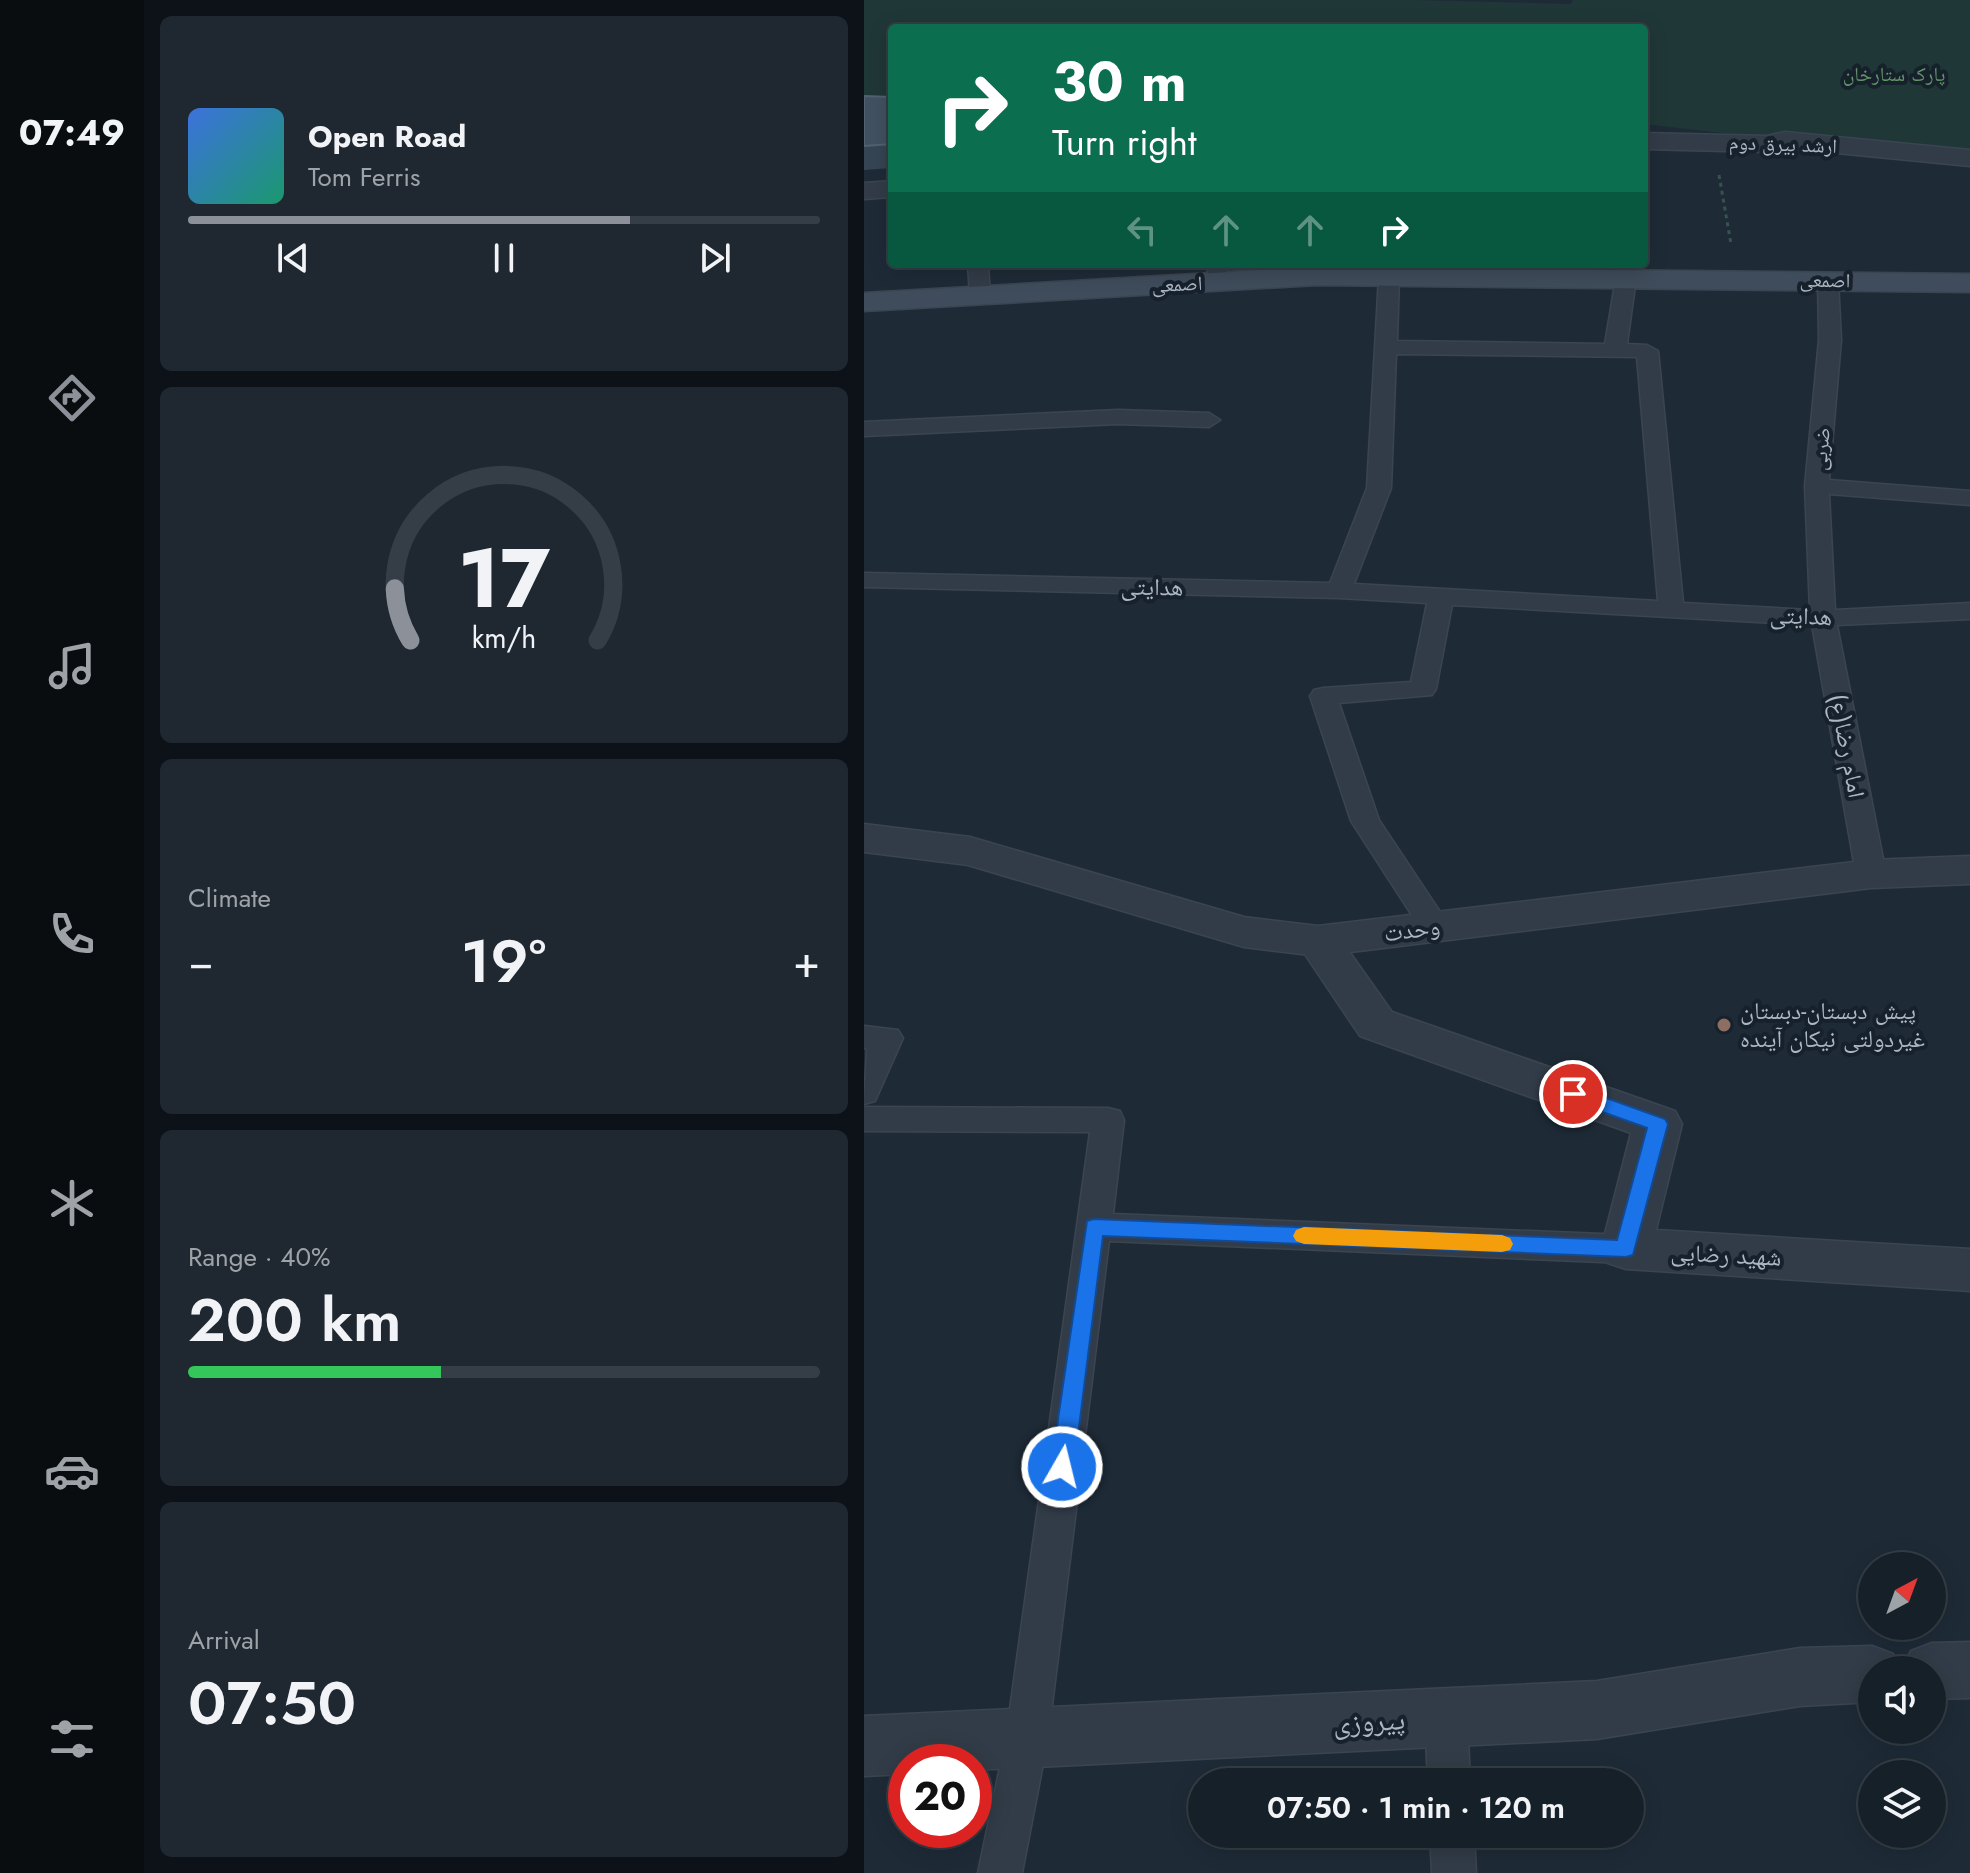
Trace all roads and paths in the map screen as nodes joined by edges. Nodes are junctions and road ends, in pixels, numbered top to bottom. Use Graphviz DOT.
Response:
graph roads {
  1 [pos="1648,141"];
  2 [pos="1713,143"];
  3 [pos="1970,158"];
  4 [pos="888,189"];
  5 [pos="864,191"];
  6 [pos="978,268"];
  7 [pos="1217,273"];
  8 [pos="1389,277"];
  9 [pos="1626,278"];
  10 [pos="1737,279"];
  11 [pos="1828,280"];
  12 [pos="1970,283"];
  13 [pos="980,296"];
  14 [pos="864,302"];
  15 [pos="1385,347"];
  16 [pos="1615,351"];
  17 [pos="1209,420"];
  18 [pos="864,429"];
  19 [pos="1817,486"];
  20 [pos="1970,498"];
  21 [pos="864,580"];
  22 [pos="1339,591"];
  23 [pos="1441,596"];
  24 [pos="1671,609"];
  25 [pos="1970,611"];
  26 [pos="1823,618"];
  27 [pos="864,838"];
  28 [pos="1970,870"];
  29 [pos="1871,874"];
  30 [pos="1435,927"];
  31 [pos="1318,941"];
  32 [pos="864,1037"];
  33 [pos="864,1092"];
  34 [pos="864,1119"];
  35 [pos="1094,1227"];
  36 [pos="1626,1249"];
  37 [pos="1970,1270"];
  38 [pos="1970,1670"];
  39 [pos="1946,1671"];
  40 [pos="1858,1675"];
  41 [pos="1446,1717"];
  42 [pos="1027,1738"];
  43 [pos="864,1746"];
  44 [pos="1448,1768"];
  45 [pos="1453,1848"];
  46 [pos="1000,1873"];
  47 [pos="1454,1873"];
  1 -- 2 [label="street, ارشد بیرق دوم"];
  2 -- 3 [label="street, ارشد بیرق دوم"];
  2 -- 10 [label="path"];
  4 -- 5 [label="street"];
  6 -- 13 [label="lane"];
  7 -- 8 [label="main road, اصمعی"];
  7 -- 13 [label="main road, اصمعی"];
  8 -- 9 [label="main road, اصمعی"];
  8 -- 15 [label="lane"];
  9 -- 10 [label="main road, اصمعی"];
  9 -- 16 [label="lane"];
  10 -- 11 [label="main road, اصمعی"];
  11 -- 12 [label="main road, اصمعی"];
  11 -- 19 [label="lane, ضربی"];
  13 -- 14 [label="main road, اصمعی"];
  15 -- 16 [label="lane"];
  15 -- 22 [label="lane"];
  16 -- 24 [label="lane"];
  17 -- 18 [label="lane"];
  19 -- 20 [label="lane"];
  19 -- 26 [label="lane, ضربی"];
  21 -- 22 [label="lane, هدایتی"];
  22 -- 23 [label="lane, هدایتی"];
  23 -- 24 [label="lane, هدایتی"];
  23 -- 30 [label="lane"];
  24 -- 26 [label="lane, هدایتی"];
  25 -- 26 [label="lane, هدایتی"];
  26 -- 29 [label="lane, امام رضا(ع)"];
  27 -- 31 [label="street, وحدت"];
  28 -- 29 [label="street, وحدت"];
  29 -- 30 [label="street, وحدت"];
  30 -- 31 [label="street, وحدت"];
  31 -- 36 [label="street"];
  32 -- 33 [label="lane"];
  34 -- 35 [label="lane"];
  35 -- 36 [label="lane"];
  35 -- 42 [label="lane"];
  36 -- 37 [label="street, شهید رضایی"];
  38 -- 39 [label="street"];
  40 -- 41 [label="street, پیروزی"];
  41 -- 42 [label="street, پیروزی"];
  41 -- 44 [label="lane"];
  42 -- 43 [label="street, پیروزی"];
  42 -- 46 [label="lane"];
  45 -- 47 [label="lane"];
}
